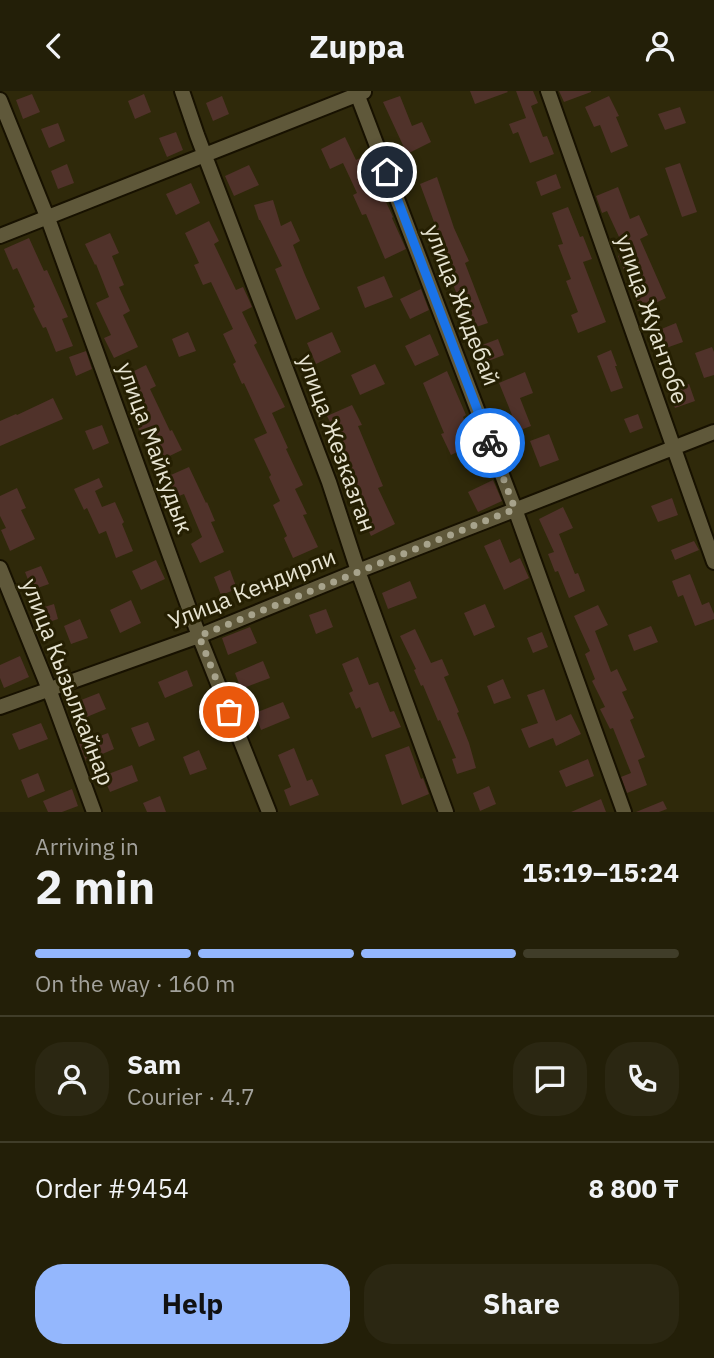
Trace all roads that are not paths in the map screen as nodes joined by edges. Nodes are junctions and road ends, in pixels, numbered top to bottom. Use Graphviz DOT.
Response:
graph roads {
  1 [pos="182,91"];
  2 [pos="548,91"];
  3 [pos="360,92"];
  4 [pos="0,100"];
  5 [pos="204,155"];
  6 [pos="48,217"];
  7 [pos="0,236"];
  8 [pos="714,432"];
  9 [pos="673,449"];
  10 [pos="515,509"];
  11 [pos="714,562"];
  12 [pos="0,568"];
  13 [pos="358,571"];
  14 [pos="199,636"];
  15 [pos="49,689"];
  16 [pos="0,707"];
  17 [pos="94,812"];
  18 [pos="269,812"];
  19 [pos="446,812"];
  20 [pos="624,812"];
  1 -- 5 [label="street, улица Жезказган"];
  2 -- 9 [label="street, улица Жуантобе"];
  3 -- 5 [label="street"];
  3 -- 10 [label="street, улица Жидебай"];
  4 -- 6 [label="street, улица Майкудык"];
  5 -- 6 [label="street"];
  5 -- 13 [label="street, улица Жезказган"];
  6 -- 7 [label="street"];
  6 -- 14 [label="street, улица Майкудык"];
  8 -- 9 [label="street, Улица Кендирли"];
  9 -- 10 [label="street, Улица Кендирли"];
  9 -- 11 [label="street, улица Жуантобе"];
  10 -- 13 [label="street, Улица Кендирли"];
  10 -- 20 [label="street, улица Жидебай"];
  12 -- 15 [label="street, улица Кызылкайнар"];
  13 -- 14 [label="street, Улица Кендирли"];
  13 -- 19 [label="street, улица Жезказган"];
  14 -- 15 [label="street, Улица Кендирли"];
  14 -- 18 [label="street, улица Майкудык"];
  15 -- 16 [label="street, Улица Кендирли"];
  15 -- 17 [label="street, улица Кызылкайнар"];
}
